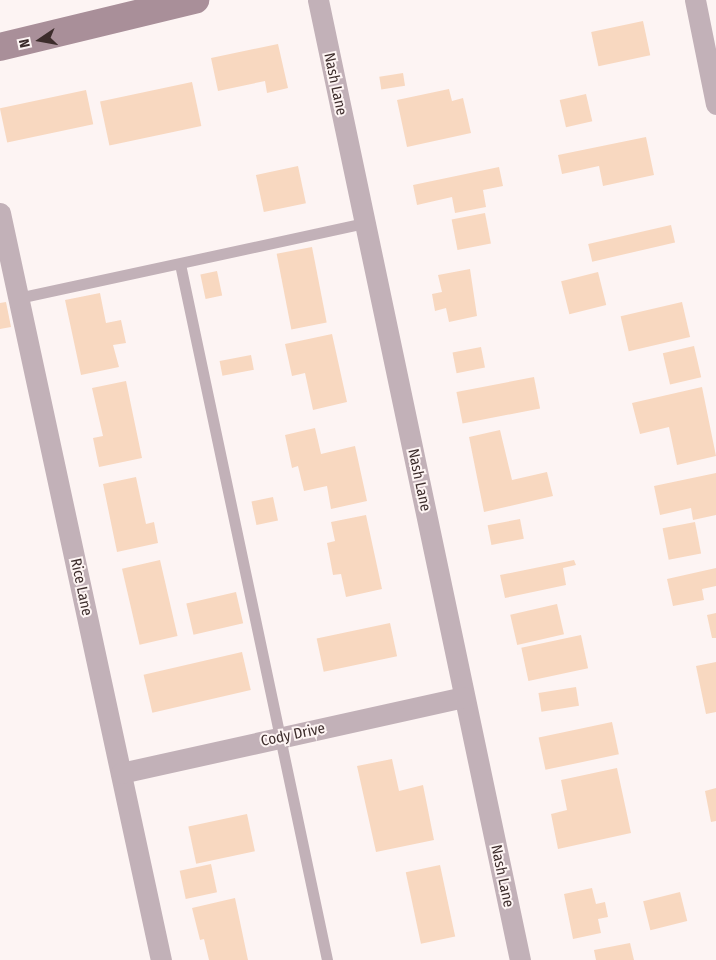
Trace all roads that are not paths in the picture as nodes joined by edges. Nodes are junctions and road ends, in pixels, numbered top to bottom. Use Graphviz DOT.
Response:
graph roads {
  1 [pos="195,0"];
  2 [pos="318,0"];
  3 [pos="695,0"];
  4 [pos="0,47"];
  5 [pos="716,104"];
  6 [pos="0,213"];
  7 [pos="364,223"];
  8 [pos="180,264"];
  9 [pos="18,298"];
  10 [pos="464,697"];
  11 [pos="280,738"];
  12 [pos="121,772"];
  13 [pos="161,960"];
  14 [pos="327,960"];
  15 [pos="520,960"];
  1 -- 4 [label="main road"];
  2 -- 7 [label="street, Nash Lane"];
  3 -- 5 [label="street"];
  6 -- 9 [label="street, Rice Lane"];
  7 -- 8 [label="lane"];
  7 -- 10 [label="street, Nash Lane"];
  8 -- 9 [label="lane"];
  8 -- 11 [label="lane"];
  9 -- 12 [label="street, Rice Lane"];
  10 -- 11 [label="street, Cody Drive"];
  10 -- 15 [label="street, Nash Lane"];
  11 -- 12 [label="street, Cody Drive"];
  11 -- 14 [label="lane"];
  12 -- 13 [label="street, Rice Lane"];
}
